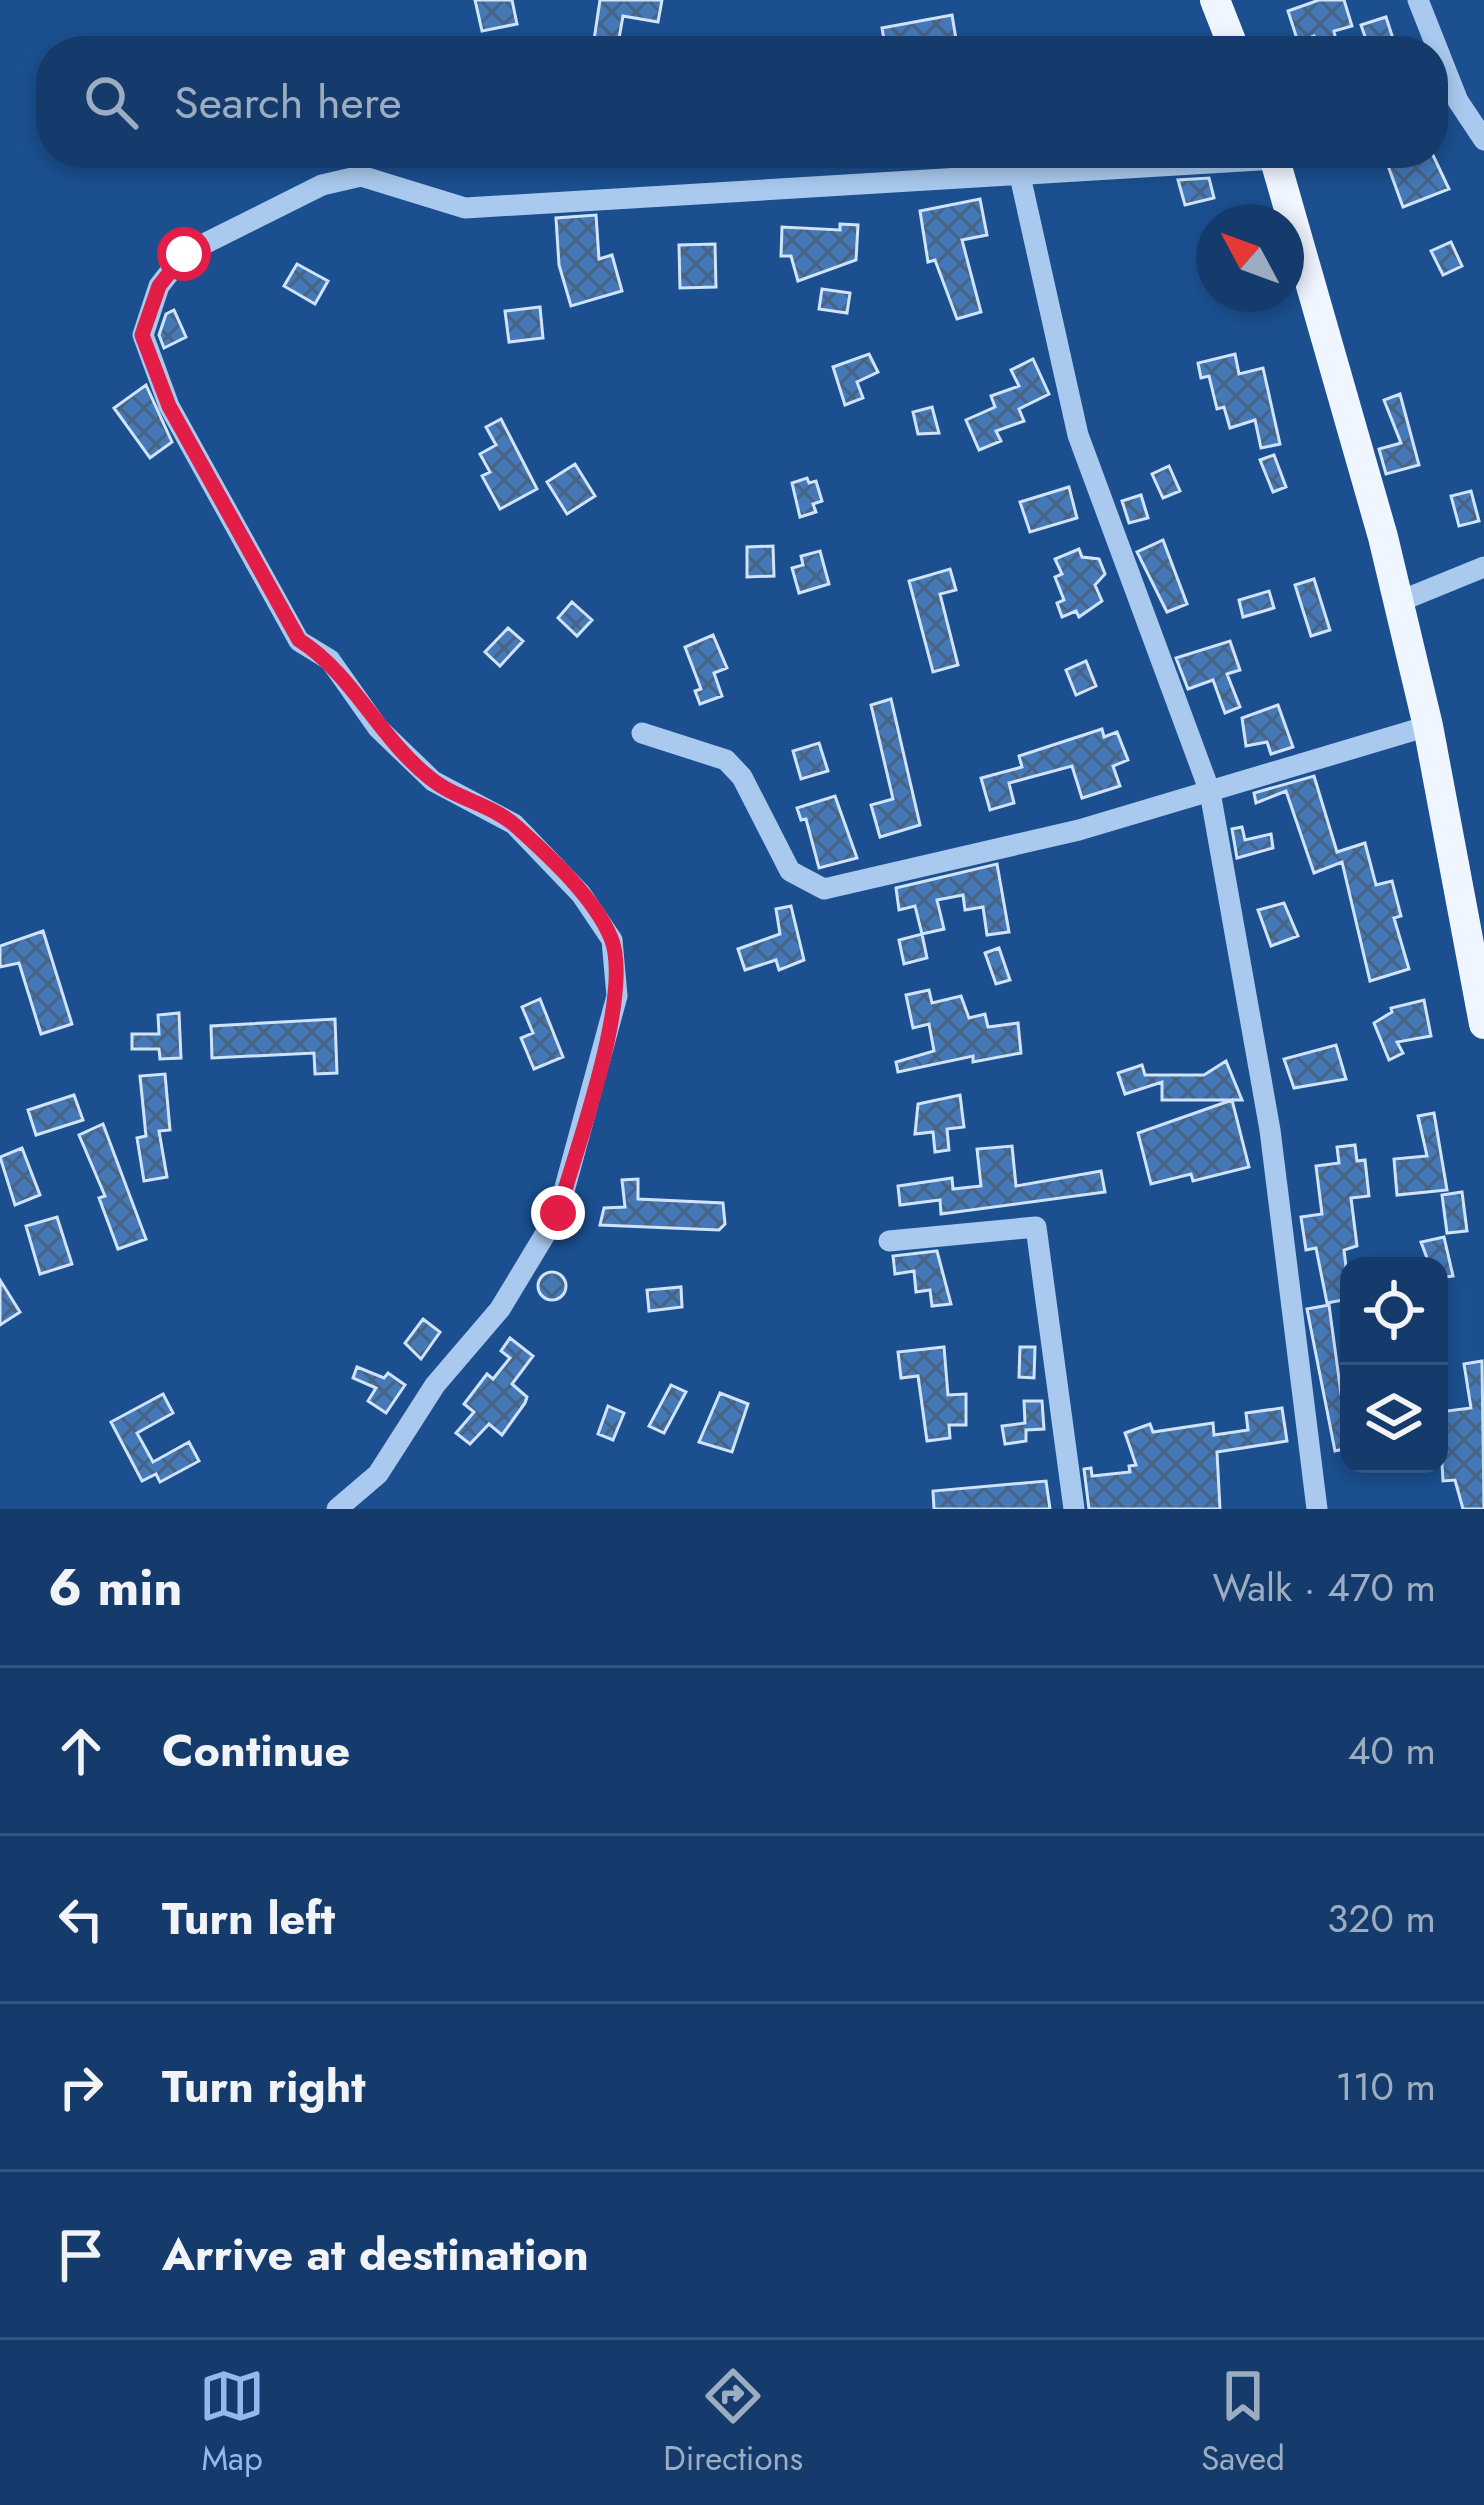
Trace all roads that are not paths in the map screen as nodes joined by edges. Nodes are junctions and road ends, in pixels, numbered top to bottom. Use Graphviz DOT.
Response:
graph roads {
  1 [pos="1215,0"];
  2 [pos="1418,0"];
  3 [pos="1228,36"];
  4 [pos="1432,36"];
  5 [pos="1448,78"];
  6 [pos="1484,140"];
  7 [pos="1122,168"];
  8 [pos="1277,168"];
  9 [pos="1020,176"];
  10 [pos="1484,567"];
  11 [pos="1399,602"];
  12 [pos="1428,726"];
  13 [pos="642,734"];
  14 [pos="1210,792"];
  15 [pos="1484,1024"];
  16 [pos="889,1241"];
  17 [pos="337,1509"];
  18 [pos="1074,1509"];
  19 [pos="1317,1509"];
  1 -- 3 [label="main road"];
  2 -- 4 [label="street"];
  5 -- 6 [label="street"];
  7 -- 9 [label="street"];
  8 -- 11 [label="main road"];
  9 -- 14 [label="street"];
  9 -- 17 [label="street"];
  10 -- 11 [label="street"];
  11 -- 12 [label="main road"];
  12 -- 14 [label="street"];
  12 -- 15 [label="main road"];
  13 -- 14 [label="street"];
  14 -- 19 [label="street"];
  16 -- 18 [label="street"];
}
